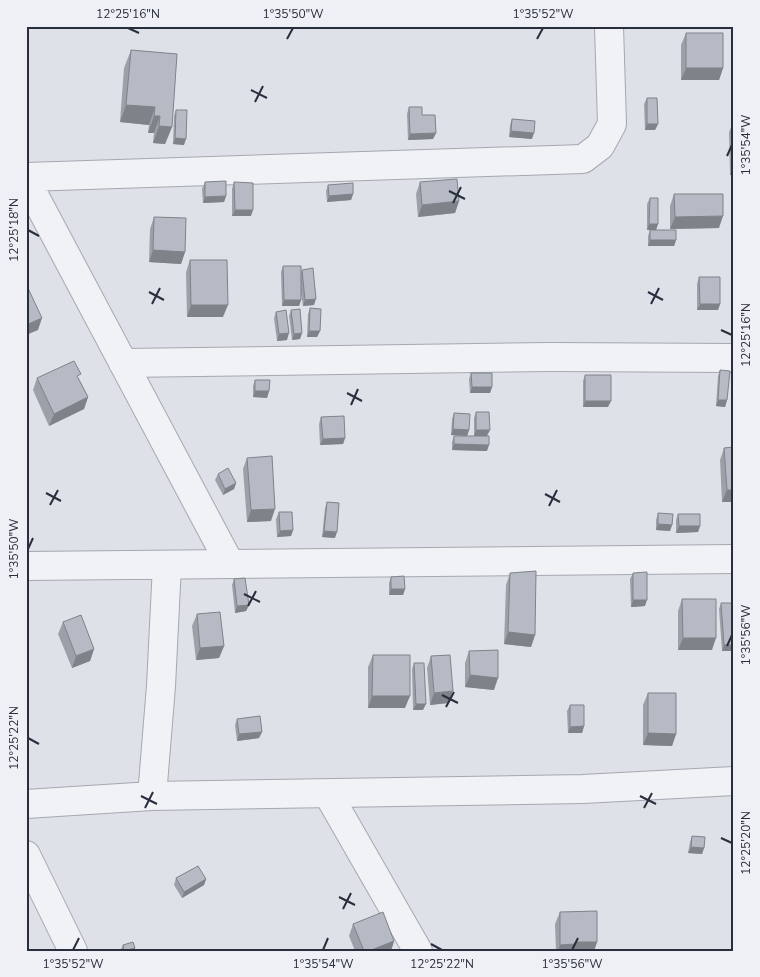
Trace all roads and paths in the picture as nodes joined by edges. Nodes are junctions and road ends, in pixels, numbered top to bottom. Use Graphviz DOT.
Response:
graph roads {
  1 [pos="609,26"];
  2 [pos="26,178"];
  3 [pos="734,358"];
  4 [pos="123,363"];
  5 [pos="734,558"];
  6 [pos="230,564"];
  7 [pos="167,565"];
  8 [pos="26,566"];
  9 [pos="734,781"];
  10 [pos="328,794"];
  11 [pos="152,796"];
  12 [pos="26,804"];
  13 [pos="26,855"];
  14 [pos="73,951"];
  15 [pos="418,951"];
  1 -- 2 [label="street"];
  2 -- 4 [label="street"];
  3 -- 4 [label="street"];
  4 -- 6 [label="street"];
  5 -- 6 [label="street"];
  6 -- 7 [label="street"];
  7 -- 8 [label="street"];
  7 -- 11 [label="street"];
  9 -- 10 [label="street"];
  10 -- 11 [label="street"];
  10 -- 15 [label="street"];
  11 -- 12 [label="street"];
  13 -- 14 [label="street"];
}
